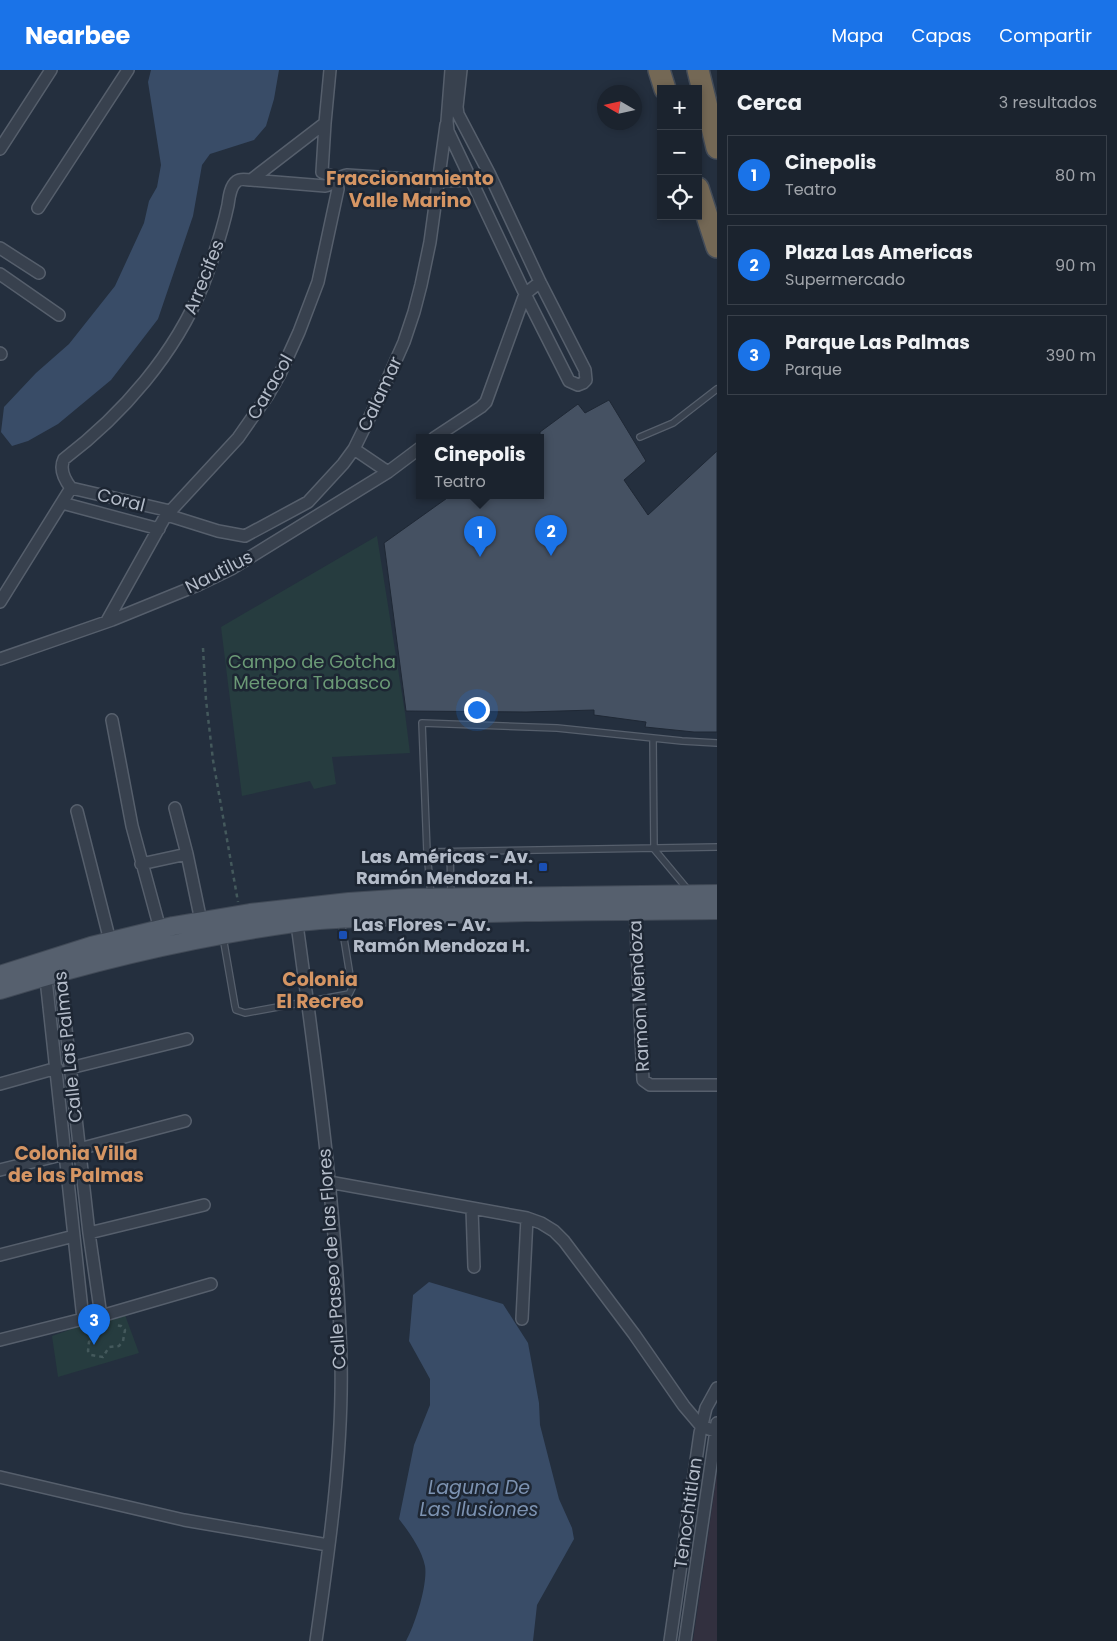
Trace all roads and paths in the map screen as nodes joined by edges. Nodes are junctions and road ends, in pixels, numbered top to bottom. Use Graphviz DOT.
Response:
graph roads {
  1 [pos="50,70"];
  2 [pos="128,70"];
  3 [pos="330,70"];
  4 [pos="451,70"];
  5 [pos="462,70"];
  6 [pos="658,70"];
  7 [pos="698,70"];
  8 [pos="664,85"];
  9 [pos="447,121"];
  10 [pos="325,123"];
  11 [pos="713,142"];
  12 [pos="0,149"];
  13 [pos="489,173"];
  14 [pos="337,179"];
  15 [pos="252,180"];
  16 [pos="472,180"];
  17 [pos="439,181"];
  18 [pos="702,200"];
  19 [pos="38,208"];
  20 [pos="717,247"];
  21 [pos="0,248"];
  22 [pos="39,273"];
  23 [pos="0,274"];
  24 [pos="540,282"];
  25 [pos="525,294"];
  26 [pos="58,315"];
  27 [pos="717,390"];
  28 [pos="440,434"];
  29 [pos="640,437"];
  30 [pos="354,449"];
  31 [pos="416,451"];
  32 [pos="388,472"];
  33 [pos="71,488"];
  34 [pos="62,503"];
  35 [pos="168,513"];
  36 [pos="159,529"];
  37 [pos="0,602"];
  38 [pos="107,621"];
  39 [pos="203,648"];
  40 [pos="0,659"];
  41 [pos="112,720"];
  42 [pos="653,738"];
  43 [pos="717,743"];
  44 [pos="175,808"];
  45 [pos="77,811"];
  46 [pos="717,847"];
  47 [pos="654,849"];
  48 [pos="450,851"];
  49 [pos="427,852"];
  50 [pos="187,854"];
  51 [pos="141,864"];
  52 [pos="692,894"];
  53 [pos="717,894"];
  54 [pos="635,903"];
  55 [pos="433,906"];
  56 [pos="452,906"];
  57 [pos="717,910"];
  58 [pos="240,914"];
  59 [pos="296,915"];
  60 [pos="341,920"];
  61 [pos="200,921"];
  62 [pos="160,929"];
  63 [pos="223,934"];
  64 [pos="110,941"];
  65 [pos="51,966"];
  66 [pos="0,975"];
  67 [pos="0,990"];
  68 [pos="307,1002"];
  69 [pos="186,1039"];
  70 [pos="56,1068"];
  71 [pos="70,1068"];
  72 [pos="0,1084"];
  73 [pos="717,1085"];
  74 [pos="73,1090"];
  75 [pos="59,1091"];
  76 [pos="75,1110"];
  77 [pos="61,1111"];
  78 [pos="185,1121"];
  79 [pos="79,1149"];
  80 [pos="66,1159"];
  81 [pos="81,1162"];
  82 [pos="0,1170"];
  83 [pos="329,1182"];
  84 [pos="83,1186"];
  85 [pos="69,1188"];
  86 [pos="204,1205"];
  87 [pos="472,1208"];
  88 [pos="526,1218"];
  89 [pos="89,1233"];
  90 [pos="74,1236"];
  91 [pos="0,1255"];
  92 [pos="474,1267"];
  93 [pos="211,1284"];
  94 [pos="92,1317"];
  95 [pos="522,1319"];
  96 [pos="97,1334"];
  97 [pos="0,1340"];
  98 [pos="717,1388"];
  99 [pos="701,1426"];
  100 [pos="716,1427"];
  101 [pos="0,1477"];
  102 [pos="328,1545"];
  103 [pos="316,1641"];
  104 [pos="670,1641"];
  105 [pos="685,1641"];
  1 -- 12 [label="street"];
  2 -- 19 [label="street"];
  3 -- 10 [label="street"];
  4 -- 9 [label="street, Calamar"];
  5 -- 13 [label="street"];
  6 -- 8 [label="highway"];
  7 -- 11 [label="highway"];
  9 -- 16 [label="street"];
  9 -- 17 [label="street, Calamar"];
  10 -- 14 [label="street"];
  10 -- 15 [label="street, Arrecifes"];
  13 -- 16 [label="street"];
  13 -- 24 [label="street"];
  14 -- 15 [label="street"];
  14 -- 17 [label="street"];
  14 -- 35 [label="street, Caracol"];
  15 -- 33 [label="street, Arrecifes"];
  16 -- 17 [label="street"];
  16 -- 25 [label="street"];
  17 -- 30 [label="street, Calamar"];
  18 -- 20 [label="highway"];
  21 -- 22 [label="street"];
  23 -- 26 [label="street"];
  24 -- 25 [label="street"];
  24 -- 25 [label="street"];
  25 -- 28 [label="street"];
  27 -- 29 [label="lane"];
  30 -- 32 [label="street"];
  30 -- 35 [label="street, Calamar"];
  31 -- 32 [label="street, Nautilus"];
  32 -- 38 [label="street, Nautilus"];
  33 -- 34 [label="street"];
  33 -- 35 [label="street, Coral"];
  34 -- 36 [label="street, Coral"];
  34 -- 37 [label="street"];
  35 -- 36 [label="street, Caracol"];
  36 -- 38 [label="street, Caracol"];
  38 -- 40 [label="street, Nautilus"];
  39 -- 58 [label="path"];
  41 -- 51 [label="street"];
  42 -- 43 [label="lane"];
  42 -- 47 [label="lane"];
  42 -- 49 [label="lane"];
  44 -- 50 [label="street"];
  45 -- 64 [label="street"];
  46 -- 47 [label="lane"];
  47 -- 48 [label="lane"];
  47 -- 52 [label="lane"];
  48 -- 49 [label="lane"];
  48 -- 56 [label="lane"];
  49 -- 55 [label="lane"];
  50 -- 51 [label="street"];
  50 -- 61 [label="street"];
  51 -- 62 [label="street"];
  52 -- 53 [label="main road"];
  52 -- 54 [label="main road"];
  54 -- 56 [label="main road"];
  54 -- 56 [label="main road"];
  54 -- 57 [label="main road"];
  54 -- 73 [label="street, Ramon Mendoza"];
  55 -- 56 [label="main road"];
  55 -- 59 [label="main road"];
  55 -- 60 [label="main road"];
  58 -- 59 [label="main road"];
  58 -- 61 [label="main road"];
  59 -- 60 [label="main road"];
  59 -- 63 [label="main road"];
  59 -- 68 [label="street, Calle Paseo de las Flores"];
  60 -- 68 [label="lane"];
  61 -- 62 [label="main road"];
  62 -- 64 [label="main road"];
  63 -- 65 [label="main road"];
  63 -- 68 [label="lane"];
  64 -- 65 [label="main road"];
  65 -- 66 [label="main road"];
  65 -- 67 [label="main road"];
  65 -- 70 [label="street, Calle Las Palmas"];
  65 -- 71 [label="street, Calle Las Palmas"];
  68 -- 83 [label="street, Calle Paseo de las Flores"];
  69 -- 71 [label="street"];
  70 -- 72 [label="street"];
  70 -- 75 [label="street, Calle Las Palmas"];
  71 -- 74 [label="street, Calle Las Palmas"];
  74 -- 75 [label="street"];
  74 -- 76 [label="street, Calle Las Palmas"];
  75 -- 77 [label="street, Calle Las Palmas"];
  76 -- 77 [label="street"];
  76 -- 79 [label="street, Calle Las Palmas"];
  77 -- 80 [label="street, Calle Las Palmas"];
  78 -- 79 [label="street"];
  79 -- 81 [label="street, Calle Las Palmas"];
  80 -- 81 [label="street"];
  80 -- 82 [label="street"];
  80 -- 85 [label="street, Calle Las Palmas"];
  81 -- 84 [label="street, Calle Las Palmas"];
  83 -- 87 [label="street"];
  83 -- 102 [label="street, Calle Paseo de las Flores"];
  84 -- 85 [label="street"];
  84 -- 89 [label="street, Calle Las Palmas"];
  85 -- 90 [label="street, Calle Las Palmas"];
  86 -- 89 [label="street"];
  87 -- 88 [label="street"];
  87 -- 92 [label="street"];
  88 -- 95 [label="street"];
  88 -- 99 [label="street"];
  89 -- 94 [label="street, Calle Las Palmas"];
  90 -- 91 [label="street"];
  90 -- 94 [label="street, Calle Las Palmas"];
  93 -- 94 [label="street"];
  94 -- 96 [label="path"];
  94 -- 97 [label="street"];
  96 -- 96 [label="path"];
  98 -- 99 [label="street, Tenochtitlan"];
  99 -- 100 [label="street"];
  99 -- 104 [label="street, Tenochtitlan"];
  100 -- 105 [label="street, Tenochtitlan"];
  101 -- 102 [label="street"];
  102 -- 103 [label="street, Calle Paseo de las Flores"];
}
